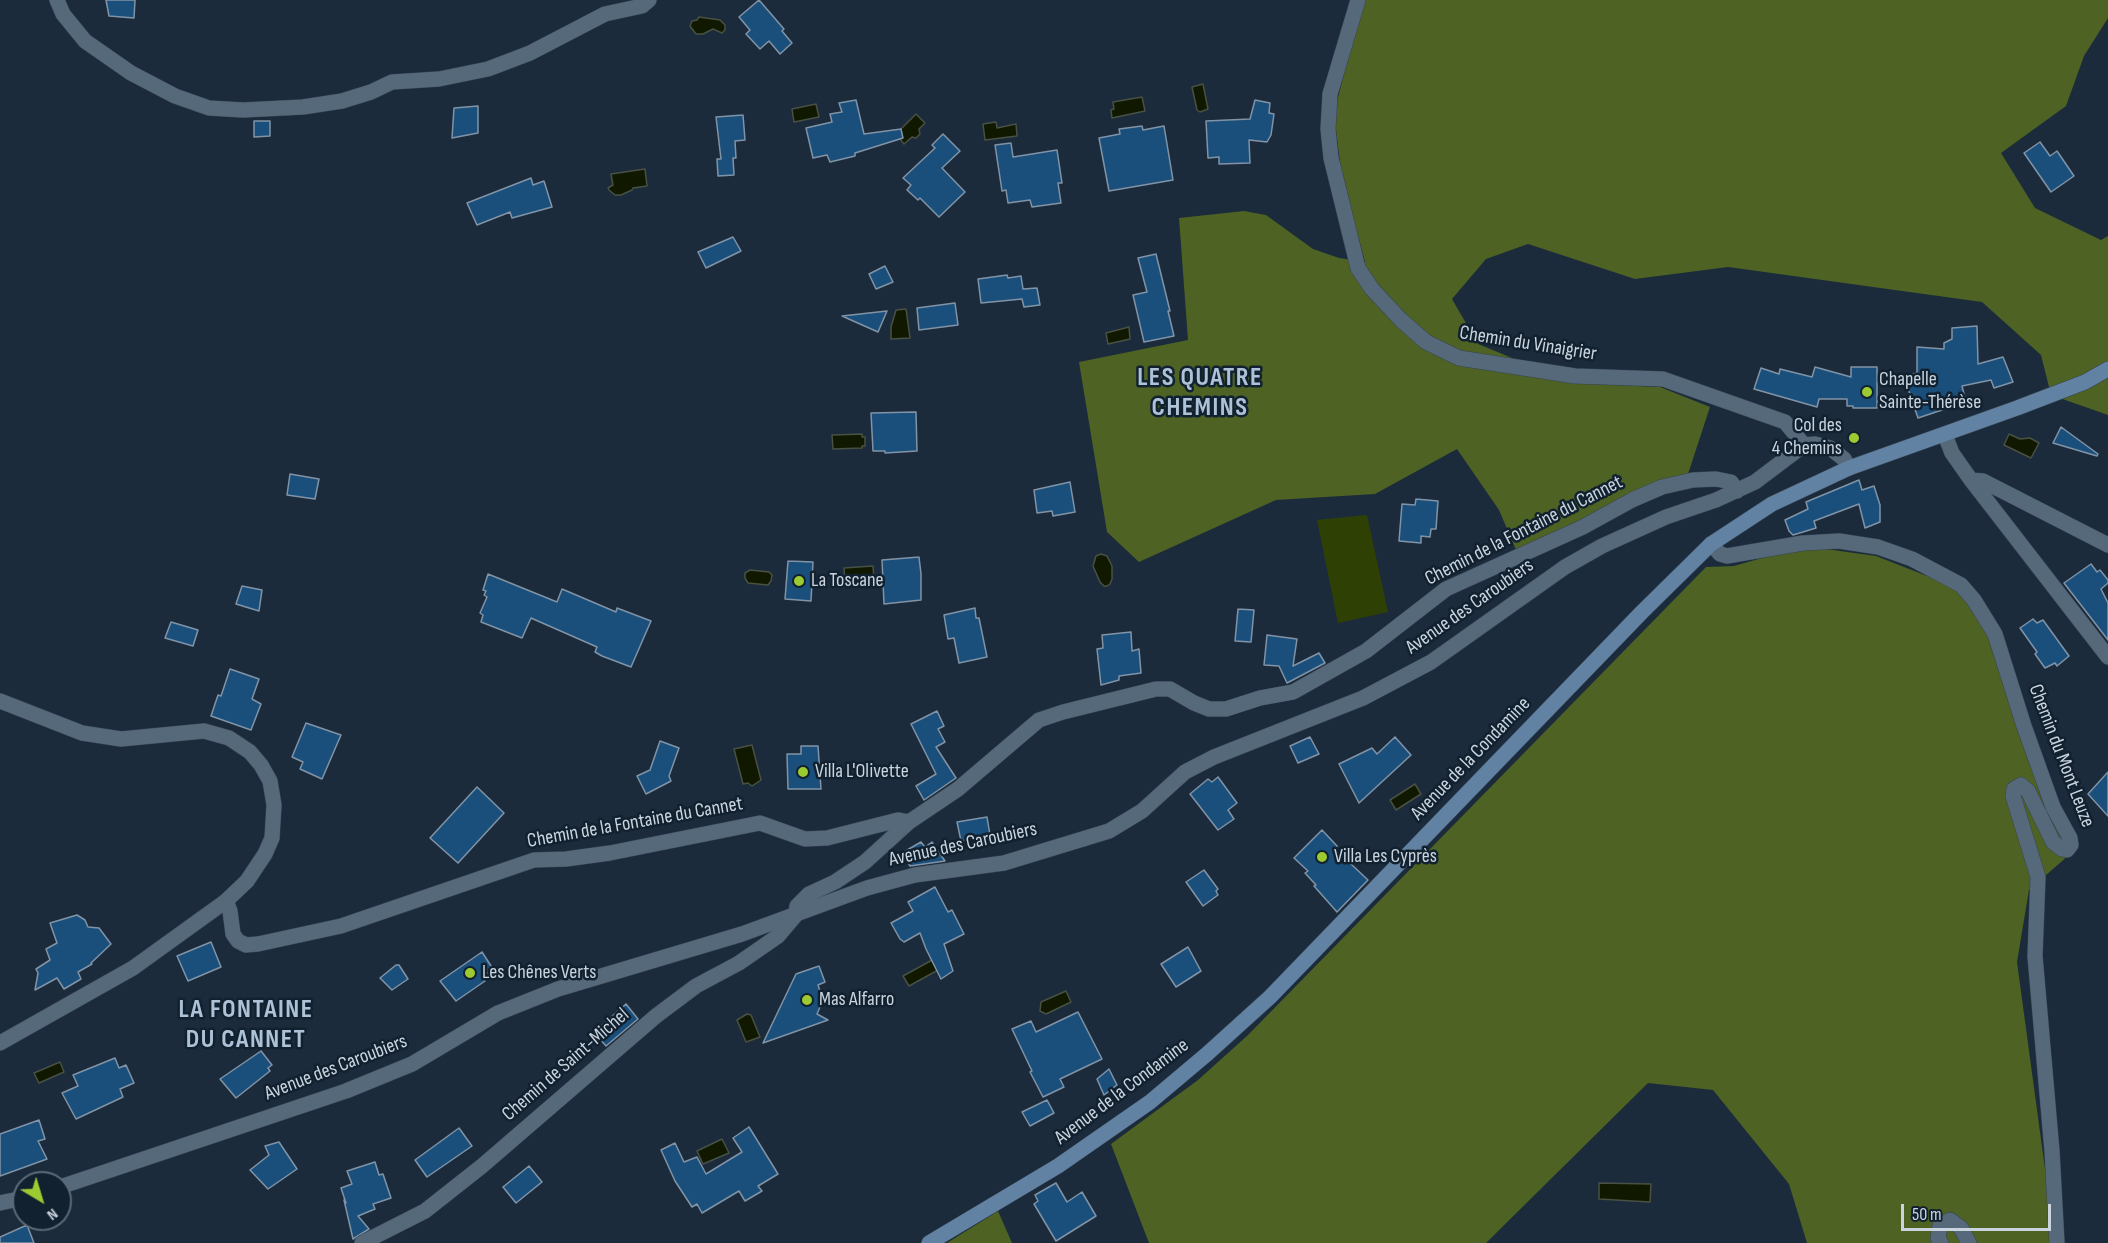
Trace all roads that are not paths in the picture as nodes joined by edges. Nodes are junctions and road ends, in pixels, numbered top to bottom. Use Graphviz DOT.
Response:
graph roads {
  1 [pos="57,0"];
  2 [pos="649,0"];
  3 [pos="1358,0"];
  4 [pos="2108,369"];
  5 [pos="1945,435"];
  6 [pos="1804,445"];
  7 [pos="1850,468"];
  8 [pos="1971,480"];
  9 [pos="1737,491"];
  10 [pos="1711,544"];
  11 [pos="2108,545"];
  12 [pos="2108,657"];
  13 [pos="0,701"];
  14 [pos="909,822"];
  15 [pos="226,901"];
  16 [pos="795,916"];
  17 [pos="0,1043"];
  18 [pos="72,1183"];
  19 [pos="362,1243"];
  20 [pos="929,1243"];
  21 [pos="1941,1243"];
  22 [pos="1969,1243"];
  23 [pos="2057,1243"];
  1 -- 2 [label="street"];
  3 -- 6 [label="street, Chemin du Vinaigrier"];
  4 -- 5 [label="main road, Avenue de la Condamine"];
  5 -- 7 [label="main road, Avenue de la Condamine"];
  5 -- 8 [label="street"];
  6 -- 7 [label="street"];
  6 -- 9 [label="street, Avenue des Caroubiers"];
  7 -- 10 [label="main road, Avenue de la Condamine"];
  8 -- 11 [label="street"];
  8 -- 12 [label="street"];
  9 -- 14 [label="street, Chemin de la Fontaine du Cannet"];
  9 -- 16 [label="street, Avenue des Caroubiers"];
  10 -- 20 [label="main road, Avenue de la Condamine"];
  10 -- 23 [label="street, Chemin du Mont Leuze"];
  13 -- 15 [label="street"];
  14 -- 15 [label="street, Chemin de la Fontaine du Cannet"];
  14 -- 16 [label="street, Chemin de Saint-Michel"];
  15 -- 17 [label="street"];
  16 -- 18 [label="street, Avenue des Caroubiers"];
  16 -- 19 [label="street, Chemin de Saint-Michel"];
  21 -- 22 [label="street"];
}
